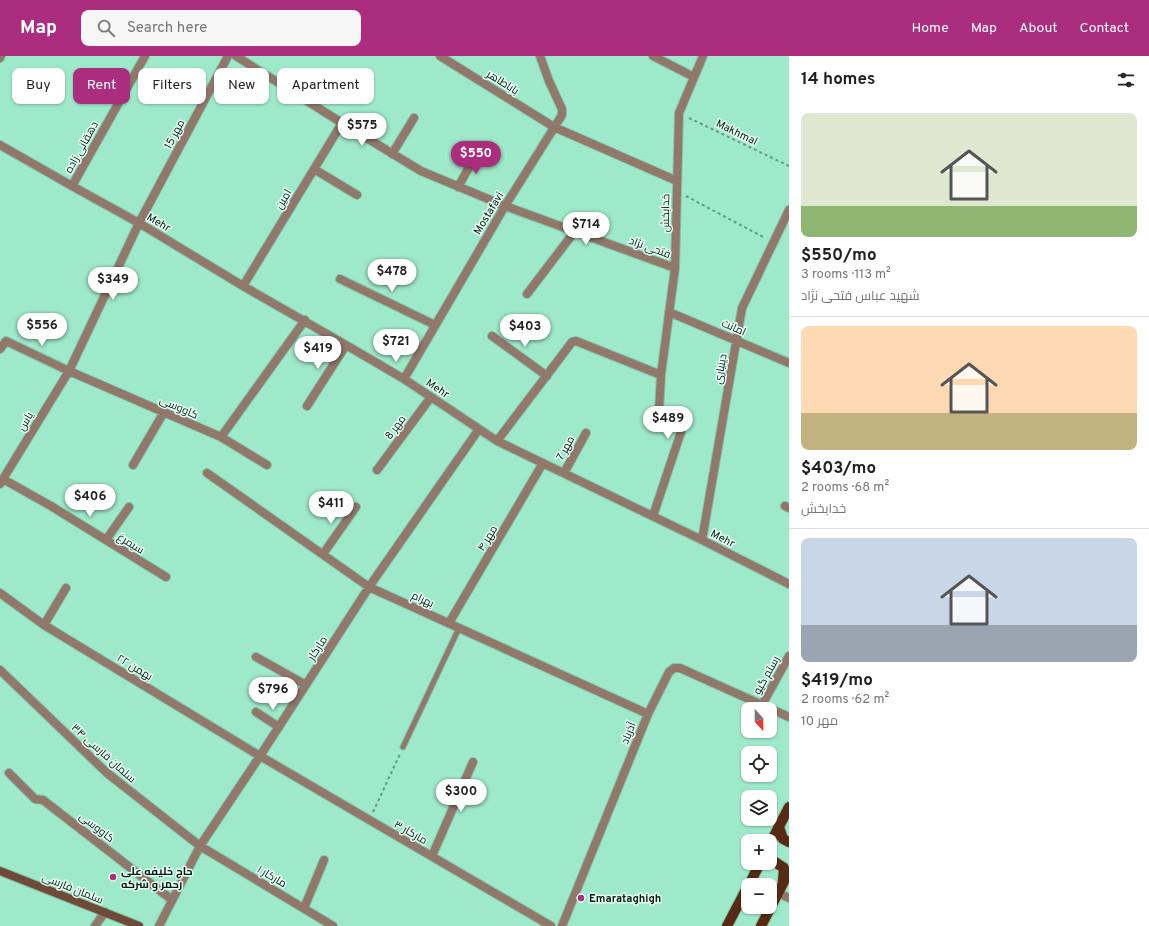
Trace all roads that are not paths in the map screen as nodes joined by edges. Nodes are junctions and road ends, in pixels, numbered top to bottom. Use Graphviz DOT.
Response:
graph roads {
  1 [pos="145,56"];
  2 [pos="228,56"];
  3 [pos="236,56"];
  4 [pos="440,56"];
  5 [pos="540,56"];
  6 [pos="653,56"];
  7 [pos="704,56"];
  8 [pos="694,77"];
  9 [pos="414,118"];
  10 [pos="342,123"];
  11 [pos="554,127"];
  12 [pos="0,145"];
  13 [pos="392,154"];
  14 [pos="476,155"];
  15 [pos="314,169"];
  16 [pos="677,181"];
  17 [pos="72,186"];
  18 [pos="458,187"];
  19 [pos="357,195"];
  20 [pos="505,206"];
  21 [pos="789,210"];
  22 [pos="139,222"];
  23 [pos="575,232"];
  24 [pos="675,268"];
  25 [pos="340,278"];
  26 [pos="243,286"];
  27 [pos="527,294"];
  28 [pos="669,312"];
  29 [pos="304,320"];
  30 [pos="435,325"];
  31 [pos="492,336"];
  32 [pos="736,340"];
  33 [pos="346,345"];
  34 [pos="0,349"];
  35 [pos="789,363"];
  36 [pos="69,371"];
  37 [pos="661,375"];
  38 [pos="547,376"];
  39 [pos="404,379"];
  40 [pos="431,397"];
  41 [pos="307,406"];
  42 [pos="164,412"];
  43 [pos="479,429"];
  44 [pos="586,433"];
  45 [pos="222,437"];
  46 [pos="497,441"];
  47 [pos="543,463"];
  48 [pos="133,465"];
  49 [pos="267,465"];
  50 [pos="377,470"];
  51 [pos="207,473"];
  52 [pos="564,473"];
  53 [pos="1,481"];
  54 [pos="129,507"];
  55 [pos="356,507"];
  56 [pos="654,516"];
  57 [pos="106,540"];
  58 [pos="702,540"];
  59 [pos="323,554"];
  60 [pos="166,577"];
  61 [pos="789,584"];
  62 [pos="369,587"];
  63 [pos="66,588"];
  64 [pos="0,593"];
  65 [pos="449,623"];
  66 [pos="44,625"];
  67 [pos="459,628"];
  68 [pos="789,656"];
  69 [pos="256,657"];
  70 [pos="0,670"];
  71 [pos="306,685"];
  72 [pos="755,702"];
  73 [pos="764,702"];
  74 [pos="256,712"];
  75 [pos="777,712"];
  76 [pos="648,714"];
  77 [pos="789,717"];
  78 [pos="279,727"];
  79 [pos="404,748"];
  80 [pos="260,756"];
  81 [pos="473,762"];
  82 [pos="9,773"];
  83 [pos="789,807"];
  84 [pos="779,827"];
  85 [pos="775,834"];
  86 [pos="789,842"];
  87 [pos="200,846"];
  88 [pos="432,856"];
  89 [pos="324,860"];
  90 [pos="777,863"];
  91 [pos="0,871"];
  92 [pos="789,872"];
  93 [pos="783,883"];
  94 [pos="778,893"];
  95 [pos="789,898"];
  96 [pos="172,900"];
  97 [pos="741,900"];
  98 [pos="304,908"];
  99 [pos="105,912"];
  100 [pos="95,926"];
  101 [pos="139,926"];
  102 [pos="159,926"];
  103 [pos="333,926"];
  104 [pos="551,926"];
  105 [pos="562,926"];
  106 [pos="728,926"];
  107 [pos="761,926"];
  1 -- 17 [label="street, دهقانی زاده"];
  2 -- 22 [label="street, مهر 15"];
  3 -- 10 [label="street, فتحی نژاد"];
  4 -- 11 [label="street, باباطاهر"];
  5 -- 11 [label="street, Mostafavi"];
  6 -- 8 [label="street"];
  7 -- 8 [label="street, خدابخش"];
  8 -- 16 [label="street, خدابخش"];
  9 -- 13 [label="street"];
  10 -- 13 [label="street, فتحی نژاد"];
  10 -- 15 [label="street, امین"];
  11 -- 16 [label="street, باباطاهر"];
  11 -- 20 [label="street, Mostafavi"];
  12 -- 17 [label="street, Mehr"];
  13 -- 18 [label="street, فتحی نژاد"];
  14 -- 18 [label="street"];
  15 -- 19 [label="street"];
  15 -- 26 [label="street, امین"];
  16 -- 24 [label="street, خدابخش"];
  17 -- 22 [label="street, Mehr"];
  18 -- 20 [label="street, فتحی نژاد"];
  20 -- 23 [label="street, فتحی نژاد"];
  20 -- 30 [label="street, Mostafavi"];
  21 -- 32 [label="street, دینیاری"];
  22 -- 26 [label="street, Mehr"];
  22 -- 36 [label="street, مهر 15"];
  23 -- 24 [label="street, فتحی نژاد"];
  23 -- 27 [label="street"];
  24 -- 28 [label="street, خدابخش"];
  25 -- 30 [label="street"];
  26 -- 29 [label="street, Mehr"];
  28 -- 32 [label="street, امانت"];
  28 -- 37 [label="street, خدابخش"];
  29 -- 33 [label="street, Mehr"];
  29 -- 45 [label="street"];
  30 -- 39 [label="street, Mostafavi"];
  31 -- 38 [label="street"];
  32 -- 35 [label="street, امانت"];
  32 -- 58 [label="street, دینیاری"];
  33 -- 39 [label="street, Mehr"];
  33 -- 41 [label="street"];
  34 -- 36 [label="street, کاووسی"];
  36 -- 42 [label="street, کاووسی"];
  36 -- 53 [label="street, یاس"];
  37 -- 38 [label="street"];
  37 -- 56 [label="street, خدابخش"];
  38 -- 46 [label="street"];
  39 -- 40 [label="street, Mehr"];
  40 -- 43 [label="street, Mehr"];
  40 -- 50 [label="street, مهر 8"];
  42 -- 45 [label="street, کاووسی"];
  42 -- 48 [label="street"];
  43 -- 46 [label="street, Mehr"];
  43 -- 62 [label="street, مارکار"];
  44 -- 52 [label="street, مهر 7"];
  45 -- 49 [label="street, کاووسی"];
  46 -- 47 [label="street, Mehr"];
  47 -- 52 [label="street, Mehr"];
  47 -- 65 [label="street, مهر ۴"];
  51 -- 59 [label="street, بهرام"];
  52 -- 56 [label="street, Mehr"];
  53 -- 57 [label="street, سیمرغ"];
  54 -- 57 [label="street"];
  55 -- 59 [label="street"];
  56 -- 58 [label="street, Mehr"];
  57 -- 60 [label="street, سیمرغ"];
  58 -- 61 [label="street, Mehr"];
  59 -- 62 [label="street, بهرام"];
  62 -- 65 [label="street, بهرام"];
  62 -- 71 [label="street, مارکار"];
  63 -- 66 [label="street"];
  64 -- 66 [label="street, ۲۲ بهمن"];
  65 -- 67 [label="street, بهرام"];
  66 -- 80 [label="street, ۲۲ بهمن"];
  67 -- 76 [label="street, بهرام"];
  67 -- 79 [label="lane"];
  68 -- 73 [label="street, رستم گیو"];
  69 -- 71 [label="street"];
  70 -- 87 [label="street, سلمان فارسی ۳۴"];
  71 -- 78 [label="street, مارکار"];
  72 -- 76 [label="street, آذرباد"];
  74 -- 78 [label="street"];
  75 -- 77 [label="street, آذرباد"];
  76 -- 105 [label="street, آذرباد"];
  78 -- 80 [label="street, مارکار"];
  80 -- 87 [label="street, مارکار"];
  80 -- 88 [label="street, مارکار ۳"];
  81 -- 88 [label="street"];
  82 -- 96 [label="street, کاووسی"];
  83 -- 84 [label="main road"];
  84 -- 85 [label="main road"];
  84 -- 86 [label="main road"];
  87 -- 96 [label="street, مارکار"];
  87 -- 98 [label="street, مارکار ۱"];
  88 -- 104 [label="street, مارکار ۳"];
  89 -- 98 [label="street"];
  90 -- 93 [label="main road"];
  91 -- 99 [label="main road, سلمان فارسی"];
  92 -- 93 [label="main road"];
  93 -- 94 [label="main road"];
  94 -- 95 [label="street"];
  94 -- 107 [label="main road"];
  96 -- 102 [label="street, مارکار"];
  97 -- 106 [label="main road"];
  98 -- 103 [label="street, مارکار ۱"];
  99 -- 100 [label="street"];
  99 -- 101 [label="main road, سلمان فارسی"];
}
